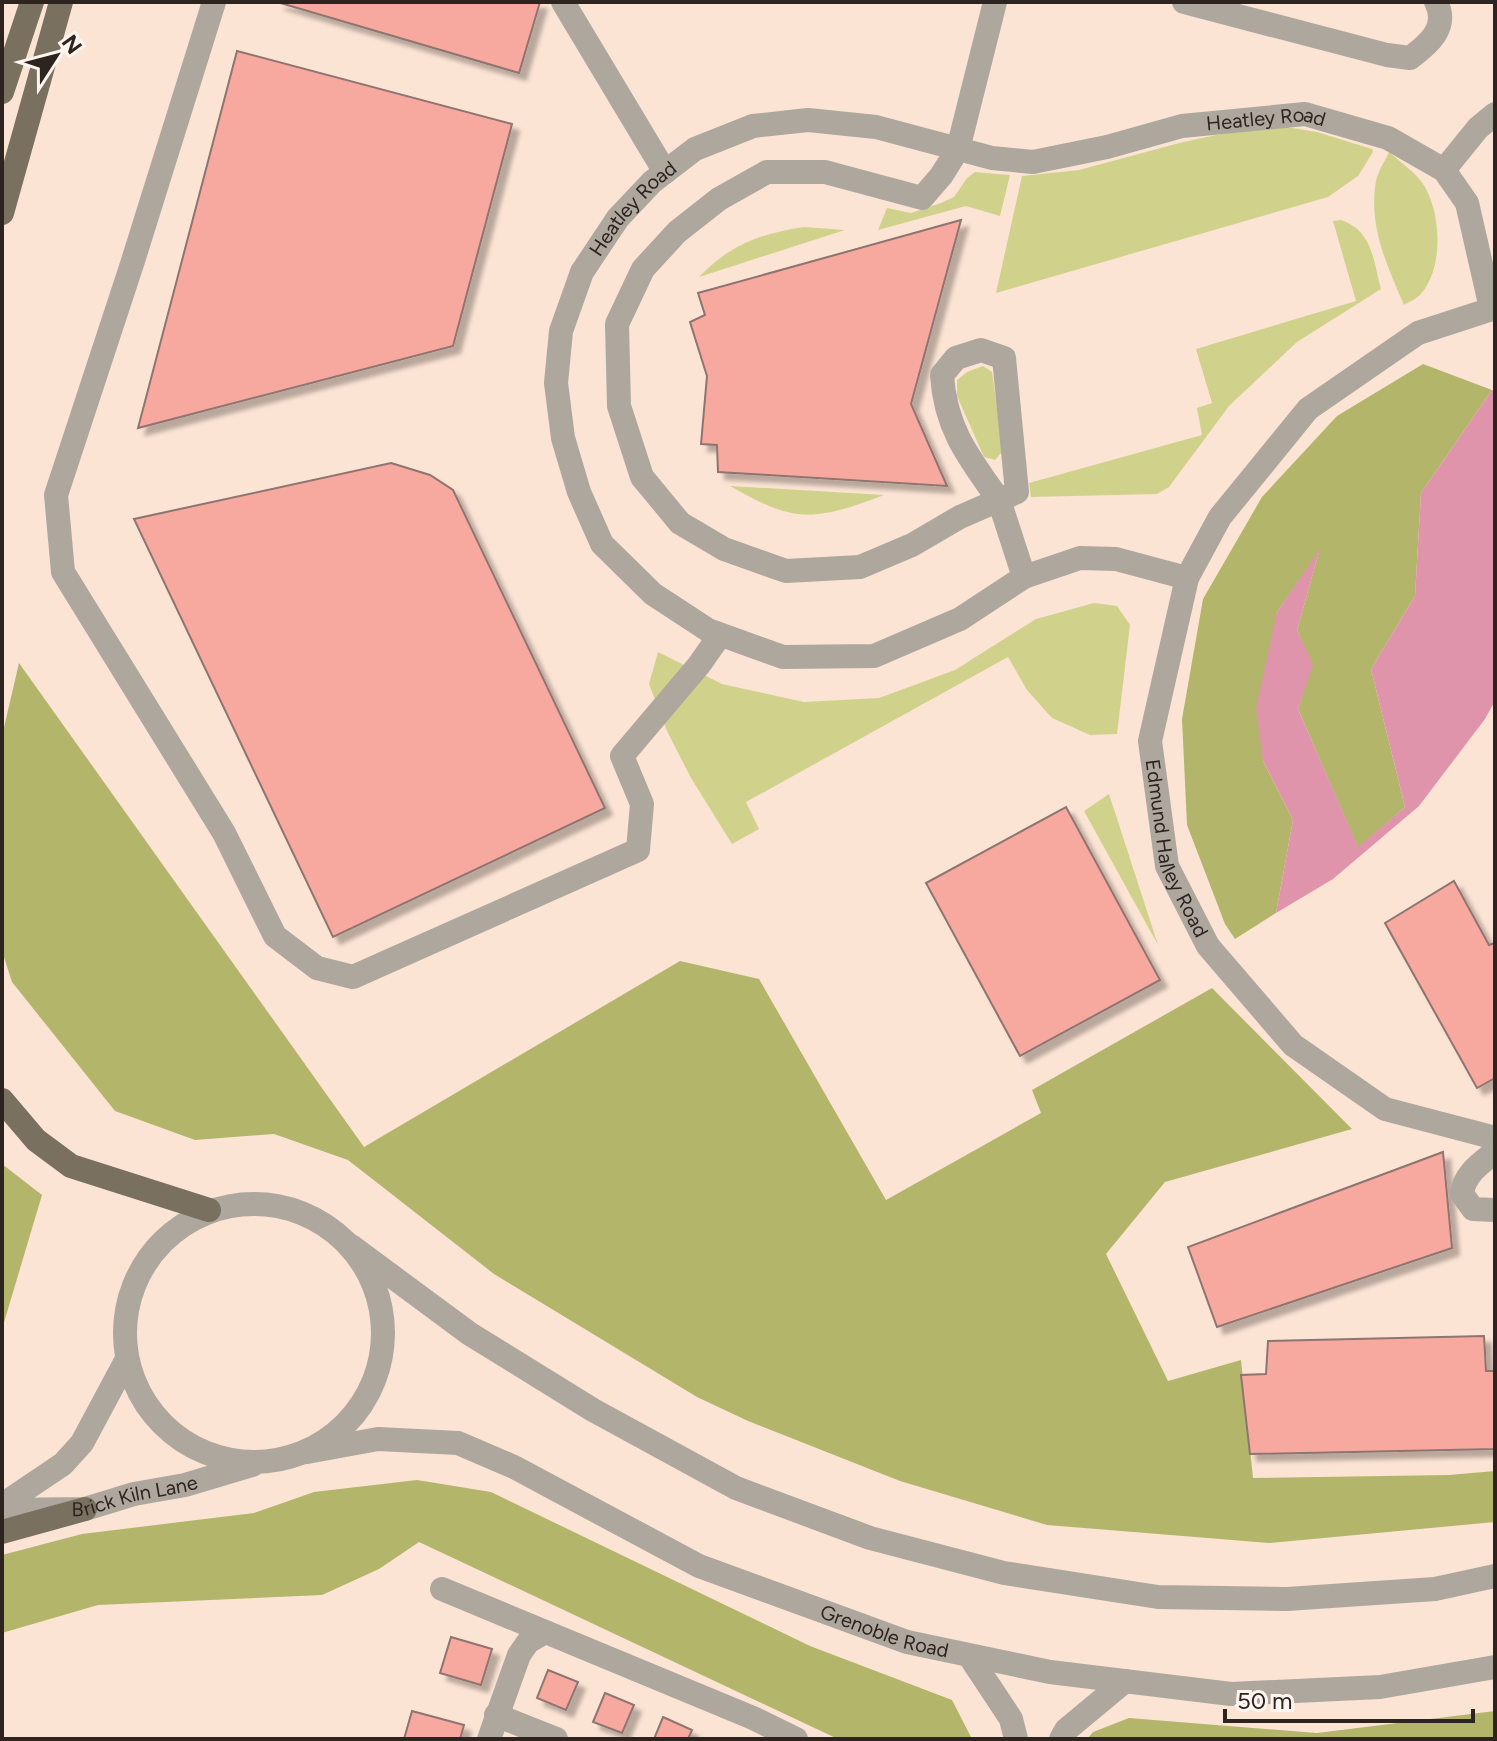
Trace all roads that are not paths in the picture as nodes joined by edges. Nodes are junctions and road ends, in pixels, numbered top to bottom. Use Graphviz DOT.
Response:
graph roads {
  1 [pos="32,2"];
  2 [pos="61,2"];
  3 [pos="214,2"];
  4 [pos="563,2"];
  5 [pos="995,2"];
  6 [pos="1184,2"];
  7 [pos="1436,2"];
  8 [pos="2,92"];
  9 [pos="1495,114"];
  10 [pos="958,149"];
  11 [pos="1444,170"];
  12 [pos="665,172"];
  13 [pos="2,213"];
  14 [pos="1493,308"];
  15 [pos="999,500"];
  16 [pos="1024,577"];
  17 [pos="1187,578"];
  18 [pos="720,635"];
  19 [pos="2,1100"];
  20 [pos="1495,1138"];
  21 [pos="1495,1152"];
  22 [pos="209,1210"];
  23 [pos="1495,1210"];
  24 [pos="351,1246"];
  25 [pos="127,1359"];
  26 [pos="307,1452"];
  27 [pos="262,1463"];
  28 [pos="2,1508"];
  29 [pos="85,1509"];
  30 [pos="2,1532"];
  31 [pos="1495,1576"];
  32 [pos="442,1589"];
  33 [pos="545,1632"];
  34 [pos="970,1657"];
  35 [pos="1495,1667"];
  36 [pos="1125,1681"];
  37 [pos="496,1715"];
  38 [pos="489,1739"];
  39 [pos="556,1739"];
  40 [pos="796,1739"];
  41 [pos="1016,1739"];
  42 [pos="1061,1739"];
  1 -- 8 [label="main road"];
  2 -- 13 [label="main road"];
  3 -- 18 [label="street"];
  4 -- 12 [label="street"];
  5 -- 10 [label="street"];
  6 -- 7 [label="street"];
  9 -- 11 [label="street"];
  10 -- 11 [label="street, Heatley Road"];
  10 -- 12 [label="street, Heatley Road"];
  10 -- 15 [label="street"];
  11 -- 14 [label="street, Heatley Road"];
  12 -- 18 [label="street, Heatley Road"];
  14 -- 17 [label="street, Edmund Halley Road"];
  15 -- 15 [label="street"];
  15 -- 16 [label="street"];
  16 -- 17 [label="street, Heatley Road"];
  16 -- 18 [label="street, Heatley Road"];
  17 -- 20 [label="street, Edmund Halley Road"];
  19 -- 22 [label="main road"];
  21 -- 23 [label="street"];
  22 -- 24 [label="street"];
  22 -- 25 [label="street"];
  24 -- 26 [label="street"];
  24 -- 31 [label="street"];
  25 -- 27 [label="street"];
  25 -- 28 [label="street, Brick Kiln Lane"];
  26 -- 27 [label="street"];
  26 -- 34 [label="street, Grenoble Road"];
  27 -- 29 [label="street, Brick Kiln Lane"];
  28 -- 29 [label="street, Brick Kiln Lane"];
  29 -- 30 [label="main road"];
  32 -- 33 [label="street"];
  33 -- 37 [label="street"];
  33 -- 40 [label="street"];
  34 -- 36 [label="street, Grenoble Road"];
  34 -- 41 [label="street"];
  35 -- 36 [label="street, Grenoble Road"];
  36 -- 42 [label="street"];
  37 -- 38 [label="street"];
  37 -- 39 [label="street"];
}
